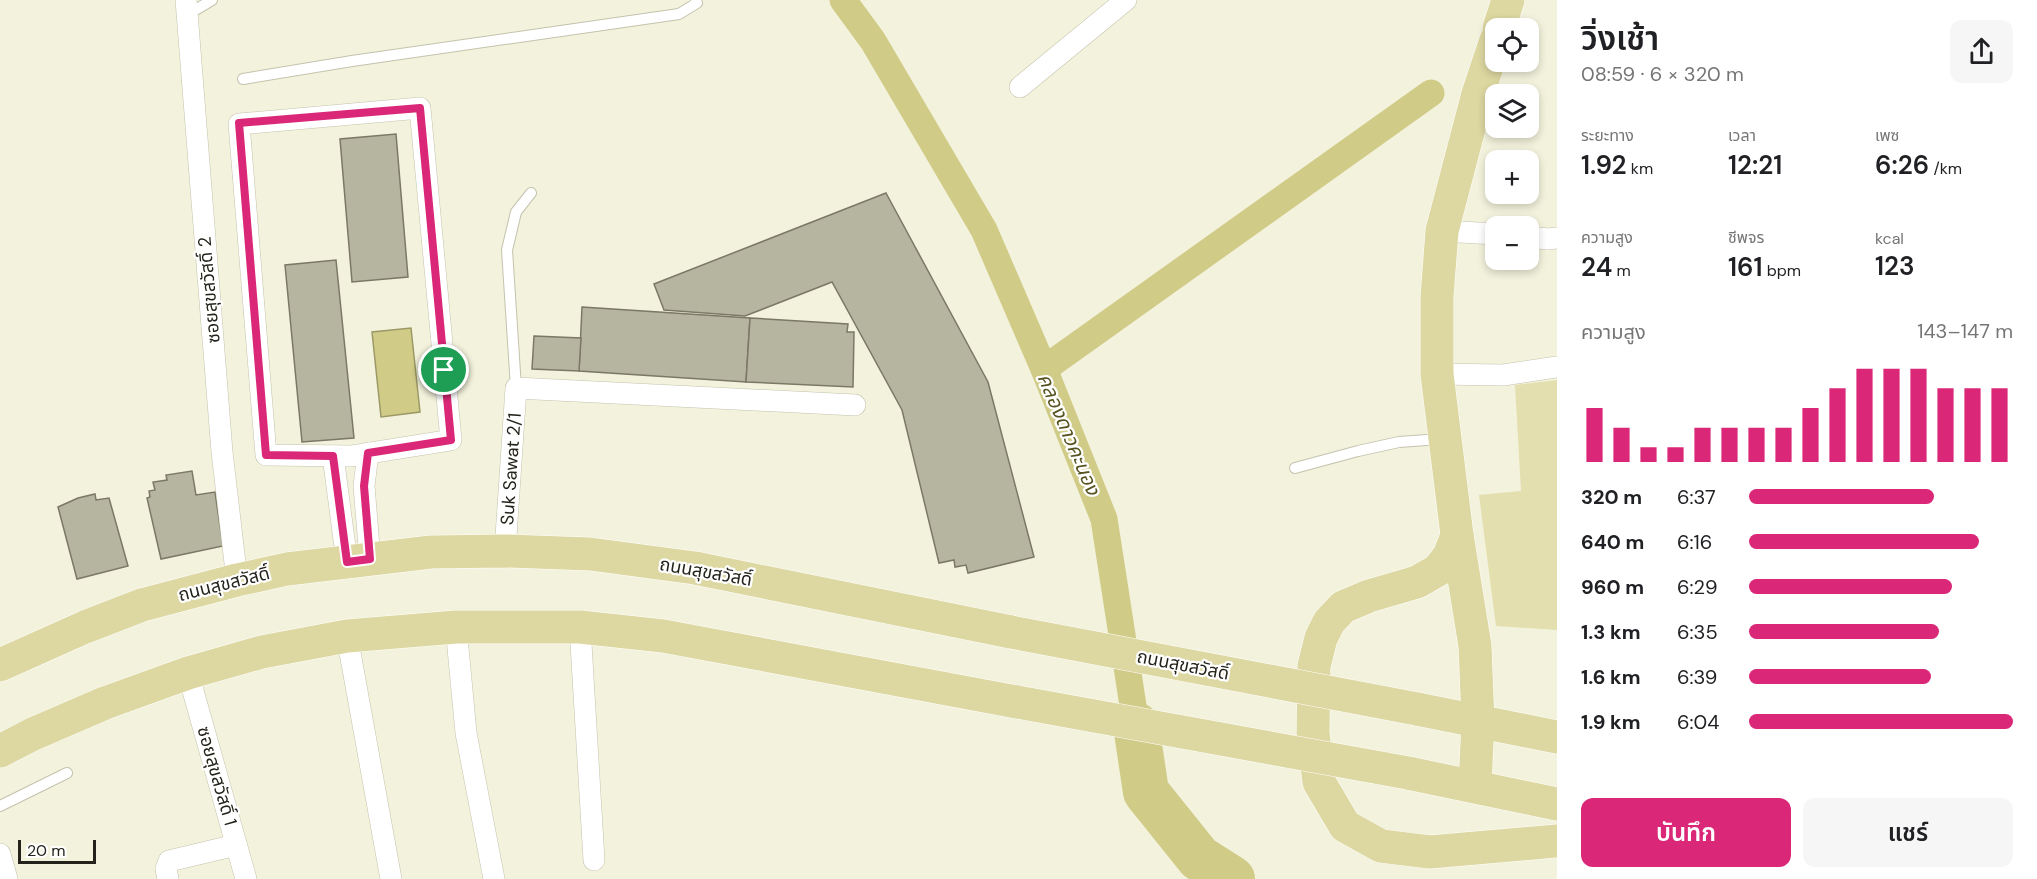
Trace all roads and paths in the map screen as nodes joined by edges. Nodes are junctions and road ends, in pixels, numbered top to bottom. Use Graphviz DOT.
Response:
graph roads {
  1 [pos="212,0"];
  2 [pos="696,0"];
  3 [pos="1126,0"];
  4 [pos="1508,0"];
  5 [pos="186,8"];
  6 [pos="1502,18"];
  7 [pos="1485,72"];
  8 [pos="243,79"];
  9 [pos="1020,87"];
  10 [pos="531,193"];
  11 [pos="1442,231"];
  12 [pos="1485,233"];
  13 [pos="1557,238"];
  14 [pos="1539,239"];
  15 [pos="1557,367"];
  16 [pos="1437,375"];
  17 [pos="516,388"];
  18 [pos="855,405"];
  19 [pos="1444,438"];
  20 [pos="368,453"];
  21 [pos="333,456"];
  22 [pos="1295,468"];
  23 [pos="1458,535"];
  24 [pos="505,551"];
  25 [pos="358,560"];
  26 [pos="237,580"];
  27 [pos="456,627"];
  28 [pos="580,627"];
  29 [pos="346,636"];
  30 [pos="0,665"];
  31 [pos="188,673"];
  32 [pos="1478,721"];
  33 [pos="1557,737"];
  34 [pos="0,751"];
  35 [pos="67,773"];
  36 [pos="1475,786"];
  37 [pos="1557,804"];
  38 [pos="0,806"];
  39 [pos="1557,841"];
  40 [pos="236,845"];
  41 [pos="0,854"];
  42 [pos="594,860"];
  43 [pos="7,879"];
  44 [pos="168,879"];
  45 [pos="246,879"];
  46 [pos="391,879"];
  47 [pos="494,879"];
  1 -- 5 [label="lane"];
  2 -- 8 [label="lane"];
  3 -- 9 [label="street"];
  4 -- 6 [label="main road"];
  5 -- 26 [label="street, ซอยสุขสวัสดิ์ 2"];
  7 -- 11 [label="main road"];
  10 -- 17 [label="lane"];
  11 -- 12 [label="street"];
  11 -- 16 [label="main road"];
  13 -- 14 [label="street"];
  15 -- 16 [label="street"];
  16 -- 19 [label="main road"];
  17 -- 18 [label="street"];
  17 -- 24 [label="street, Suk Sawat 2/1"];
  19 -- 22 [label="lane"];
  19 -- 23 [label="main road"];
  20 -- 21 [label="street"];
  20 -- 21 [label="street"];
  20 -- 25 [label="street"];
  21 -- 25 [label="street"];
  23 -- 32 [label="main road"];
  23 -- 39 [label="main road"];
  24 -- 25 [label="main road, ถนนสุขสวัสดิ์"];
  24 -- 32 [label="main road, ถนนสุขสวัสดิ์, bridge"];
  25 -- 26 [label="main road, ถนนสุขสวัสดิ์"];
  26 -- 30 [label="main road, ถนนสุขสวัสดิ์"];
  27 -- 28 [label="main road"];
  27 -- 29 [label="main road"];
  27 -- 47 [label="street"];
  28 -- 36 [label="main road, bridge"];
  28 -- 42 [label="street"];
  29 -- 31 [label="main road"];
  29 -- 46 [label="street"];
  31 -- 34 [label="main road"];
  31 -- 40 [label="street, ซอยสุขสวัสดิ์ 1"];
  32 -- 33 [label="main road, ถนนสุขสวัสดิ์"];
  32 -- 36 [label="main road"];
  35 -- 38 [label="lane"];
  36 -- 37 [label="main road"];
  40 -- 44 [label="street"];
  40 -- 45 [label="street, ซอยสุขสวัสดิ์ 1"];
  41 -- 43 [label="street"];
}
